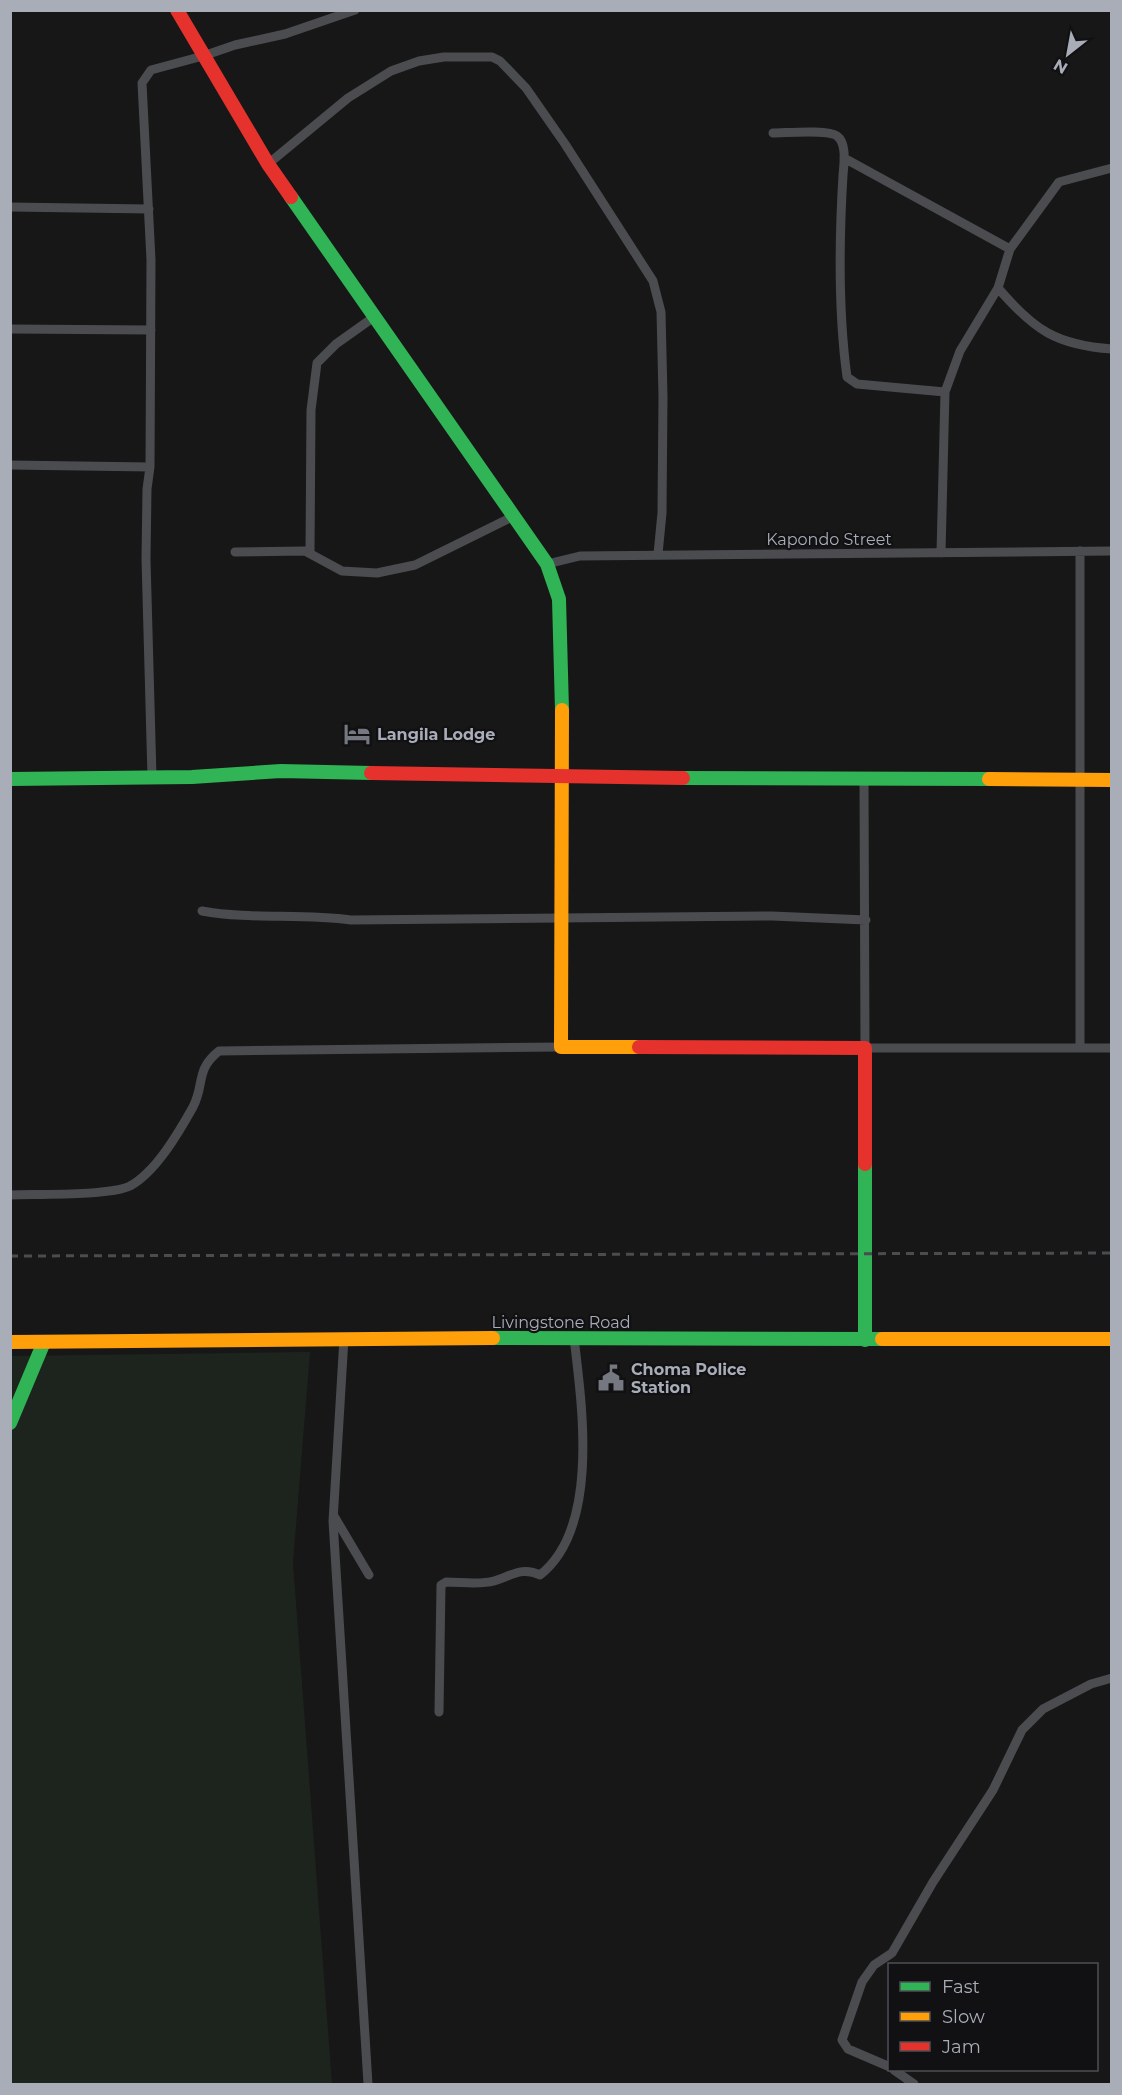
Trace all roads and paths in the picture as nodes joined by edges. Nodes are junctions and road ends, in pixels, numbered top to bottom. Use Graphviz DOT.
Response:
graph roads {
  1 [pos="177,10"];
  2 [pos="355,10"];
  3 [pos="203,56"];
  4 [pos="773,133"];
  5 [pos="844,158"];
  6 [pos="268,165"];
  7 [pos="1112,168"];
  8 [pos="10,207"];
  9 [pos="149,209"];
  10 [pos="1010,249"];
  11 [pos="998,288"];
  12 [pos="374,317"];
  13 [pos="10,329"];
  14 [pos="151,330"];
  15 [pos="1112,349"];
  16 [pos="945,392"];
  17 [pos="10,465"];
  18 [pos="150,467"];
  19 [pos="512,517"];
  20 [pos="1080,551"];
  21 [pos="1112,551"];
  22 [pos="236,552"];
  23 [pos="310,553"];
  24 [pos="941,553"];
  25 [pos="658,554"];
  26 [pos="547,564"];
  27 [pos="152,777"];
  28 [pos="562,777"];
  29 [pos="864,778"];
  30 [pos="10,779"];
  31 [pos="1082,779"];
  32 [pos="1112,780"];
  33 [pos="202,911"];
  34 [pos="561,918"];
  35 [pos="866,920"];
  36 [pos="561,1047"];
  37 [pos="1080,1047"];
  38 [pos="865,1048"];
  39 [pos="1112,1048"];
  40 [pos="10,1195"];
  41 [pos="344,1338"];
  42 [pos="574,1338"];
  43 [pos="865,1340"];
  44 [pos="1112,1340"];
  45 [pos="10,1342"];
  46 [pos="44,1342"];
  47 [pos="10,1423"];
  48 [pos="334,1516"];
  49 [pos="369,1575"];
  50 [pos="1112,1678"];
  51 [pos="439,1712"];
  52 [pos="888,2066"];
  53 [pos="895,2071"];
  54 [pos="368,2085"];
  55 [pos="914,2085"];
  1 -- 3 [label="main road"];
  2 -- 3 [label="street"];
  3 -- 6 [label="main road"];
  3 -- 9 [label="street"];
  4 -- 5 [label="street"];
  5 -- 10 [label="street"];
  5 -- 16 [label="street"];
  6 -- 12 [label="main road"];
  6 -- 25 [label="street"];
  7 -- 10 [label="street"];
  8 -- 9 [label="street"];
  9 -- 14 [label="street"];
  10 -- 11 [label="street"];
  11 -- 15 [label="street"];
  11 -- 16 [label="street"];
  12 -- 19 [label="main road"];
  12 -- 23 [label="street"];
  13 -- 14 [label="street"];
  14 -- 18 [label="street"];
  16 -- 24 [label="street"];
  17 -- 18 [label="street"];
  18 -- 27 [label="street"];
  19 -- 23 [label="street"];
  19 -- 26 [label="main road"];
  20 -- 21 [label="street, Kapondo Street"];
  20 -- 24 [label="street, Kapondo Street"];
  20 -- 31 [label="street"];
  22 -- 23 [label="street"];
  24 -- 25 [label="street, Kapondo Street"];
  25 -- 26 [label="street, Kapondo Street"];
  26 -- 28 [label="main road"];
  27 -- 28 [label="main road"];
  27 -- 30 [label="main road"];
  28 -- 29 [label="main road"];
  28 -- 34 [label="main road"];
  29 -- 31 [label="main road"];
  29 -- 35 [label="street"];
  31 -- 32 [label="main road"];
  31 -- 37 [label="street"];
  33 -- 34 [label="street"];
  34 -- 35 [label="street"];
  34 -- 36 [label="main road"];
  35 -- 38 [label="street"];
  36 -- 38 [label="main road"];
  36 -- 40 [label="street"];
  37 -- 38 [label="street"];
  37 -- 39 [label="street"];
  38 -- 43 [label="main road"];
  41 -- 42 [label="main road, Livingstone Road"];
  41 -- 46 [label="main road, Livingstone Road"];
  41 -- 48 [label="street"];
  42 -- 43 [label="main road, Livingstone Road"];
  42 -- 51 [label="street"];
  43 -- 44 [label="main road, Livingstone Road"];
  45 -- 46 [label="main road, Livingstone Road"];
  46 -- 47 [label="main road"];
  48 -- 49 [label="street"];
  48 -- 54 [label="street"];
  50 -- 52 [label="street"];
  53 -- 55 [label="street"];
}
